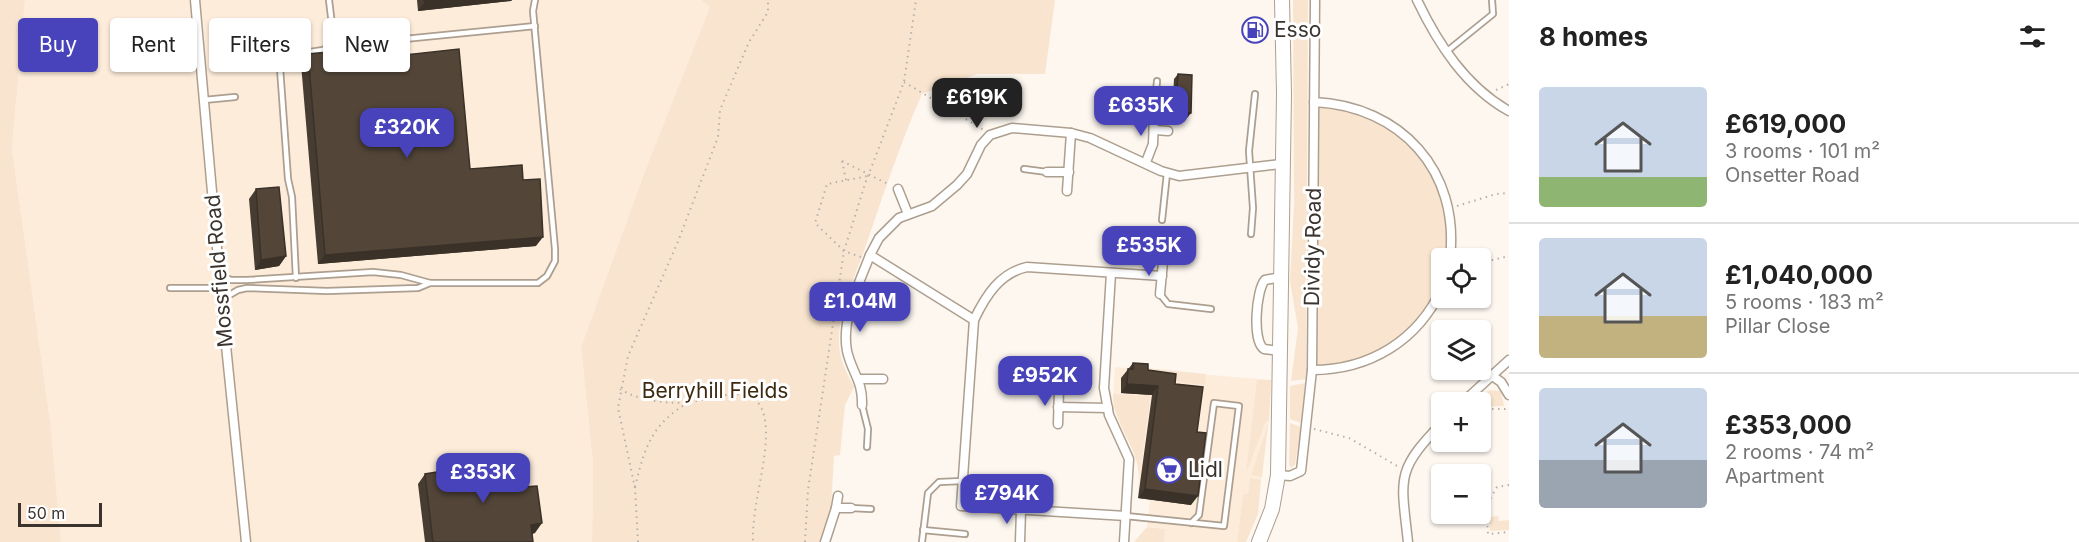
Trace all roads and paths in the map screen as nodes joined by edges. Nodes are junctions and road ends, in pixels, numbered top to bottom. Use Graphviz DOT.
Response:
graph roads {
  1 [pos="195,0"];
  2 [pos="329,0"];
  3 [pos="535,0"];
  4 [pos="768,0"];
  5 [pos="916,0"];
  6 [pos="1282,0"];
  7 [pos="1315,0"];
  8 [pos="1417,0"];
  9 [pos="1492,0"];
  10 [pos="331,18"];
  11 [pos="535,26"];
  12 [pos="410,38"];
  13 [pos="323,50"];
  14 [pos="1446,52"];
  15 [pos="1157,81"];
  16 [pos="1509,84"];
  17 [pos="1255,93"];
  18 [pos="1485,95"];
  19 [pos="235,98"];
  20 [pos="204,100"];
  21 [pos="1314,102"];
  22 [pos="1509,111"];
  23 [pos="1154,115"];
  24 [pos="1155,130"];
  25 [pos="1168,130"];
  26 [pos="1071,133"];
  27 [pos="990,135"];
  28 [pos="1146,162"];
  29 [pos="1281,164"];
  30 [pos="1251,166"];
  31 [pos="1024,169"];
  32 [pos="1047,172"];
  33 [pos="1069,172"];
  34 [pos="1167,173"];
  35 [pos="868,176"];
  36 [pos="846,180"];
  37 [pos="898,189"];
  38 [pos="1067,192"];
  39 [pos="1509,193"];
  40 [pos="1449,208"];
  41 [pos="908,214"];
  42 [pos="1162,220"];
  43 [pos="1171,233"];
  44 [pos="1251,234"];
  45 [pos="1451,248"];
  46 [pos="1509,256"];
  47 [pos="869,258"];
  48 [pos="1491,260"];
  49 [pos="1163,262"];
  50 [pos="1111,273"];
  51 [pos="219,275"];
  52 [pos="1162,276"];
  53 [pos="1281,277"];
  54 [pos="296,278"];
  55 [pos="430,283"];
  56 [pos="170,288"];
  57 [pos="220,288"];
  58 [pos="1160,294"];
  59 [pos="221,300"];
  60 [pos="1431,306"];
  61 [pos="1211,309"];
  62 [pos="974,320"];
  63 [pos="1280,351"];
  64 [pos="1509,360"];
  65 [pos="1312,370"];
  66 [pos="1491,375"];
  67 [pos="859,379"];
  68 [pos="883,380"];
  69 [pos="1486,380"];
  70 [pos="620,389"];
  71 [pos="1059,389"];
  72 [pos="1473,392"];
  73 [pos="1509,395"];
  74 [pos="689,402"];
  75 [pos="862,405"];
  76 [pos="1058,407"];
  77 [pos="1108,408"];
  78 [pos="1491,409"];
  79 [pos="1509,409"];
  80 [pos="1058,424"];
  81 [pos="1306,427"];
  82 [pos="1431,434"];
  83 [pos="867,447"];
  84 [pos="1405,471"];
  85 [pos="1278,475"];
  86 [pos="963,481"];
  87 [pos="1509,485"];
  88 [pos="634,488"];
  89 [pos="838,496"];
  90 [pos="836,508"];
  91 [pos="851,508"];
  92 [pos="871,509"];
  93 [pos="1021,510"];
  94 [pos="1126,516"];
  95 [pos="1191,523"];
  96 [pos="923,530"];
  97 [pos="1509,532"];
  98 [pos="965,534"];
  99 [pos="246,542"];
  100 [pos="638,542"];
  101 [pos="753,542"];
  102 [pos="825,542"];
  103 [pos="922,542"];
  104 [pos="1020,542"];
  105 [pos="1124,542"];
  106 [pos="1259,542"];
  107 [pos="1408,542"];
  1 -- 20 [label="street, Mossfield Road"];
  2 -- 10 [label="lane"];
  3 -- 11 [label="lane"];
  4 -- 70 [label="path"];
  5 -- 27 [label="path"];
  6 -- 29 [label="main road, Dividy Road"];
  7 -- 21 [label="street, Dividy Road"];
  8 -- 14 [label="street"];
  9 -- 14 [label="lane"];
  11 -- 12 [label="lane"];
  11 -- 55 [label="lane"];
  13 -- 54 [label="lane"];
  14 -- 18 [label="street"];
  15 -- 23 [label="lane"];
  16 -- 18 [label="path"];
  17 -- 30 [label="lane"];
  18 -- 22 [label="street"];
  19 -- 20 [label="lane"];
  20 -- 51 [label="street, Mossfield Road"];
  21 -- 40 [label="street"];
  21 -- 65 [label="street, Dividy Road"];
  23 -- 24 [label="street"];
  24 -- 25 [label="street"];
  24 -- 28 [label="street"];
  26 -- 27 [label="street"];
  26 -- 28 [label="street"];
  26 -- 33 [label="street"];
  27 -- 41 [label="street"];
  28 -- 34 [label="street"];
  29 -- 30 [label="street"];
  29 -- 53 [label="main road, Dividy Road"];
  30 -- 34 [label="street"];
  30 -- 44 [label="lane"];
  31 -- 32 [label="lane"];
  32 -- 33 [label="street"];
  33 -- 38 [label="street"];
  34 -- 42 [label="lane"];
  35 -- 36 [label="path"];
  35 -- 36 [label="path"];
  35 -- 37 [label="path"];
  36 -- 47 [label="path"];
  37 -- 41 [label="street"];
  39 -- 40 [label="path"];
  40 -- 45 [label="street"];
  41 -- 47 [label="street"];
  43 -- 49 [label="lane"];
  46 -- 48 [label="path"];
  47 -- 62 [label="street"];
  47 -- 67 [label="street"];
  49 -- 52 [label="street"];
  50 -- 52 [label="street"];
  50 -- 62 [label="street"];
  50 -- 77 [label="street"];
  51 -- 54 [label="lane"];
  51 -- 57 [label="street, Mossfield Road"];
  52 -- 58 [label="street"];
  53 -- 63 [label="main road, Dividy Road"];
  53 -- 63 [label="street"];
  54 -- 55 [label="lane"];
  55 -- 59 [label="lane"];
  56 -- 57 [label="lane"];
  57 -- 59 [label="street, Mossfield Road"];
  58 -- 61 [label="lane"];
  59 -- 99 [label="street, Mossfield Road"];
  60 -- 65 [label="street"];
  62 -- 86 [label="street"];
  63 -- 85 [label="main road, Dividy Road"];
  64 -- 66 [label="street"];
  65 -- 81 [label="street, Dividy Road"];
  66 -- 73 [label="street"];
  67 -- 68 [label="street"];
  67 -- 75 [label="street"];
  69 -- 72 [label="street"];
  70 -- 74 [label="path"];
  70 -- 88 [label="path"];
  71 -- 76 [label="street"];
  74 -- 88 [label="path"];
  74 -- 101 [label="path"];
  75 -- 83 [label="lane"];
  76 -- 77 [label="street"];
  76 -- 80 [label="street"];
  77 -- 94 [label="street"];
  78 -- 79 [label="path"];
  81 -- 84 [label="path"];
  81 -- 85 [label="street, Dividy Road"];
  82 -- 84 [label="street"];
  84 -- 107 [label="street"];
  85 -- 106 [label="main road, Dividy Road"];
  86 -- 93 [label="street"];
  86 -- 96 [label="lane"];
  87 -- 97 [label="path"];
  88 -- 100 [label="path"];
  89 -- 90 [label="street"];
  90 -- 91 [label="street"];
  90 -- 102 [label="street"];
  91 -- 92 [label="lane"];
  93 -- 94 [label="street"];
  93 -- 104 [label="street"];
  94 -- 95 [label="lane"];
  94 -- 105 [label="street"];
  95 -- 95 [label="lane"];
  96 -- 98 [label="lane"];
  96 -- 103 [label="lane"];
}
